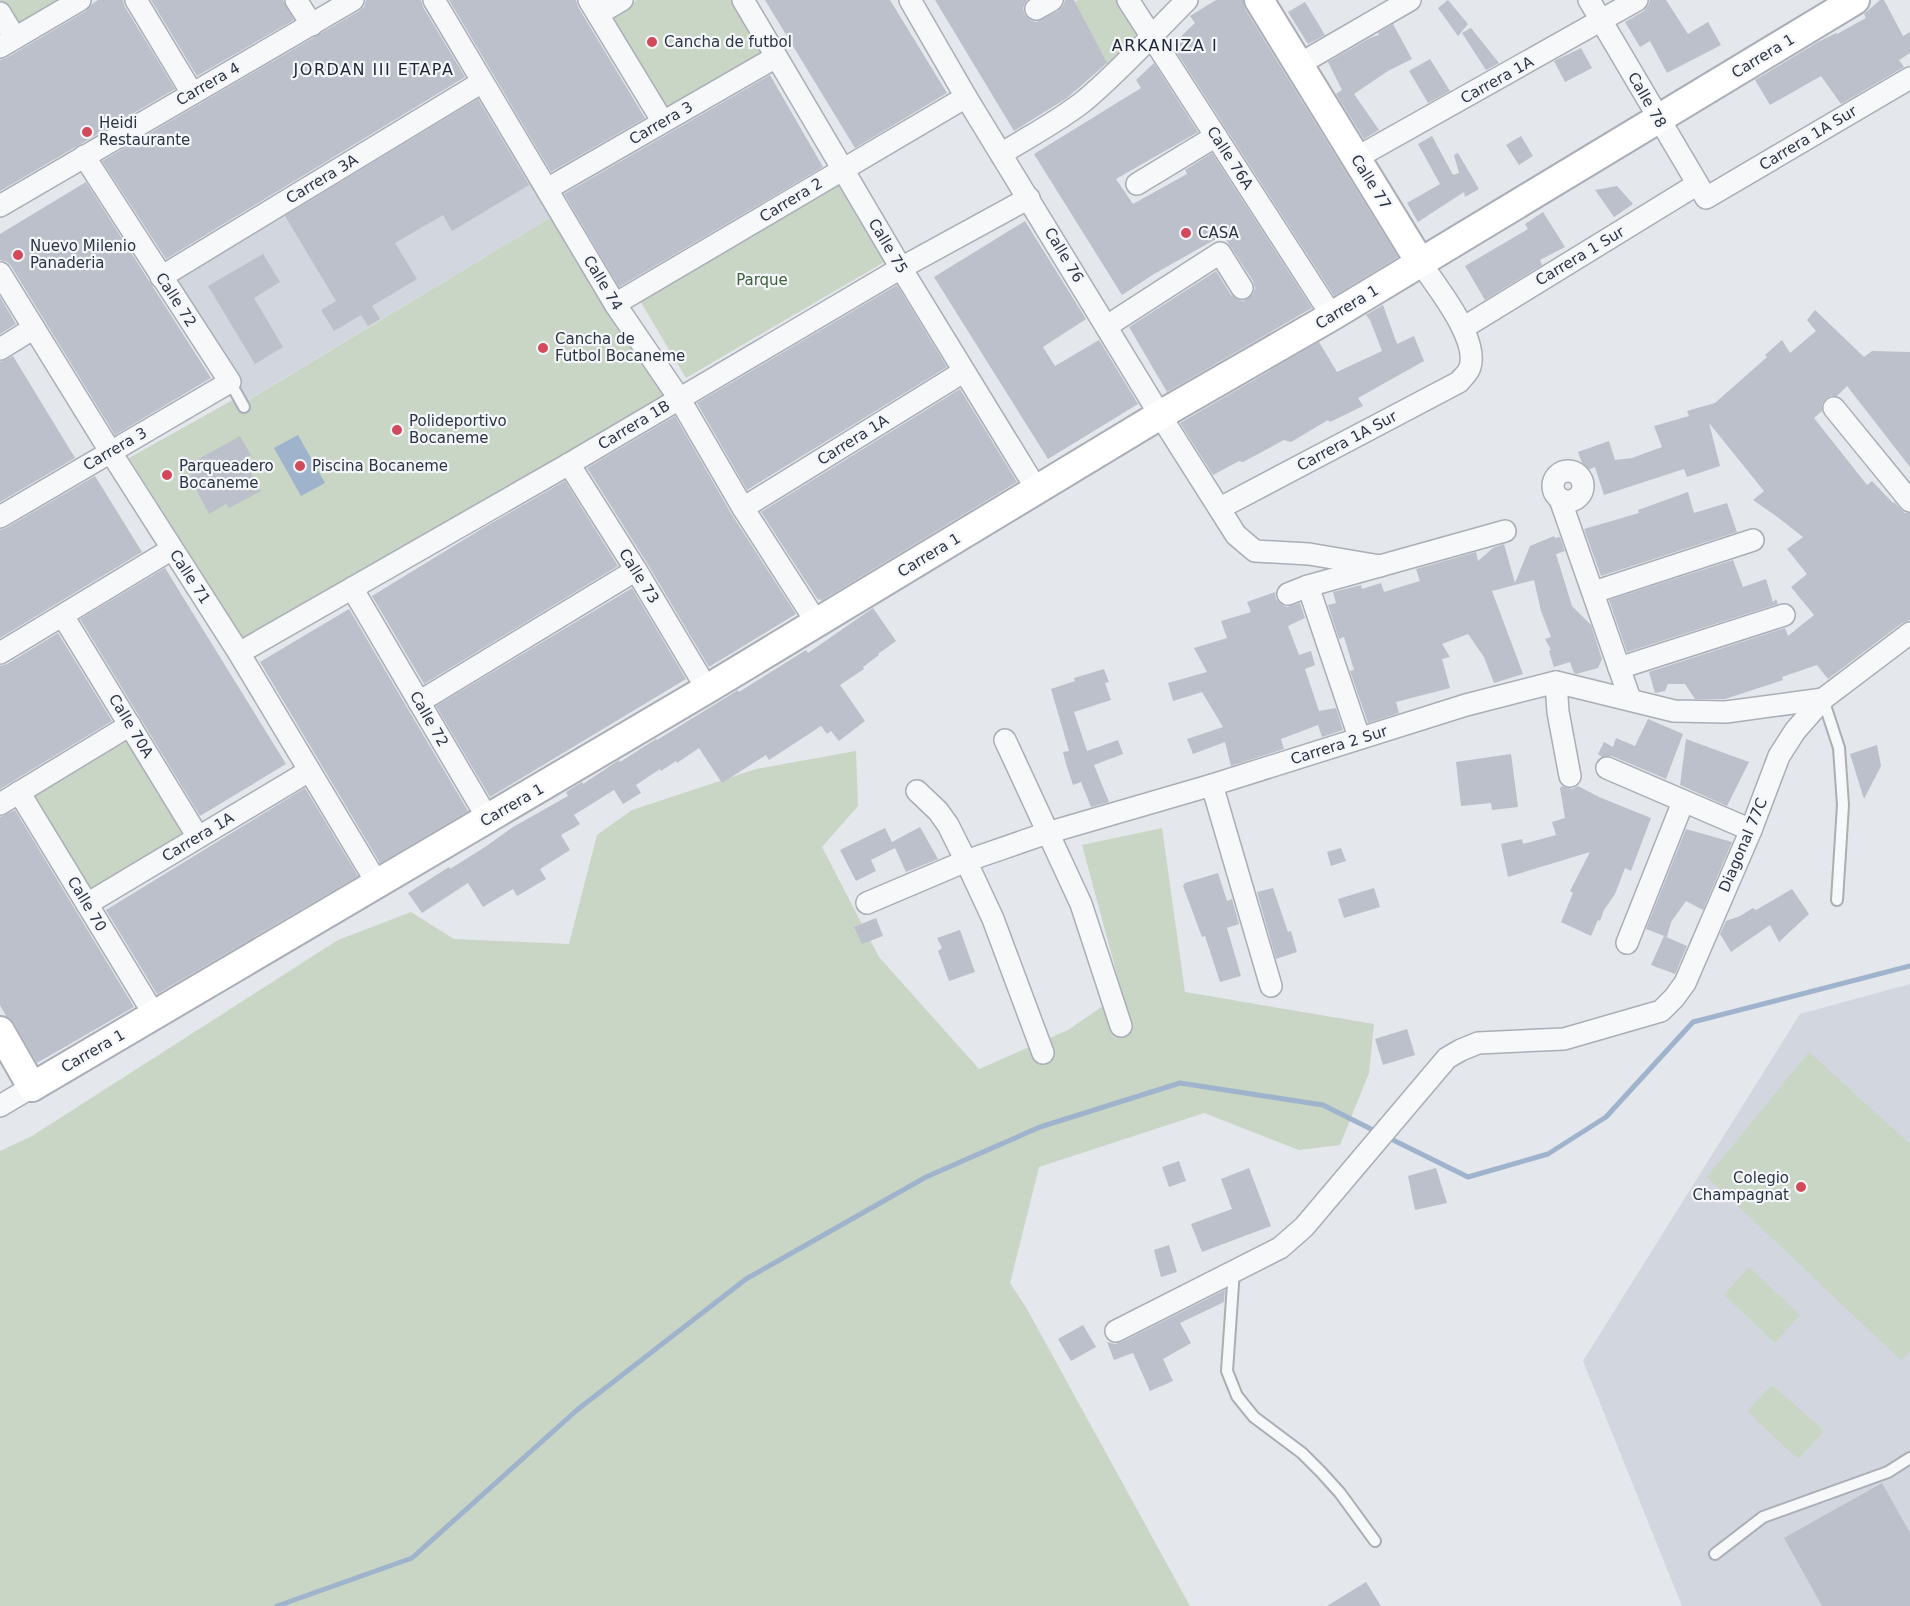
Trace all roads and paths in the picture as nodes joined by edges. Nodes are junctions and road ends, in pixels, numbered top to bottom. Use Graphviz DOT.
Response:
graph roads {
  1 [pos="80,0"];
  2 [pos="136,0"];
  3 [pos="296,0"];
  4 [pos="353,0"];
  5 [pos="434,0"];
  6 [pos="622,0"];
  7 [pos="743,0"];
  8 [pos="910,0"];
  9 [pos="1128,0"];
  10 [pos="1187,0"];
  11 [pos="1258,0"];
  12 [pos="1410,0"];
  13 [pos="1589,0"];
  14 [pos="1636,0"];
  15 [pos="1855,0"];
  16 [pos="594,7"];
  17 [pos="0,13"];
  18 [pos="1602,21"];
  19 [pos="312,25"];
  20 [pos="1151,36"];
  21 [pos="8,43"];
  22 [pos="776,57"];
  23 [pos="1298,65"];
  24 [pos="1910,78"];
  25 [pos="482,82"];
  26 [pos="192,93"];
  27 [pos="966,97"];
  28 [pos="1658,120"];
  29 [pos="663,123"];
  30 [pos="1215,136"];
  31 [pos="1001,154"];
  32 [pos="84,156"];
  33 [pos="1356,159"];
  34 [pos="842,170"];
  35 [pos="1137,184"];
  36 [pos="546,189"];
  37 [pos="1701,192"];
  38 [pos="1029,198"];
  39 [pos="0,206"];
  40 [pos="1420,262"];
  41 [pos="901,268"];
  42 [pos="0,273"];
  43 [pos="161,277"];
  44 [pos="1242,288"];
  45 [pos="615,304"];
  46 [pos="1332,316"];
  47 [pos="1107,326"];
  48 [pos="34,328"];
  49 [pos="1463,328"];
  50 [pos="0,350"];
  51 [pos="1470,369"];
  52 [pos="963,372"];
  53 [pos="230,382"];
  54 [pos="679,398"];
  55 [pos="244,407"];
  56 [pos="1834,408"];
  57 [pos="1160,415"];
  58 [pos="110,451"];
  59 [pos="1567,463"];
  60 [pos="568,464"];
  61 [pos="1037,490"];
  62 [pos="1910,501"];
  63 [pos="743,508"];
  64 [pos="1220,508"];
  65 [pos="0,517"];
  66 [pos="1505,531"];
  67 [pos="1754,540"];
  68 [pos="172,549"];
  69 [pos="1380,566"];
  70 [pos="636,570"];
  71 [pos="352,588"];
  72 [pos="1594,592"];
  73 [pos="1784,615"];
  74 [pos="63,616"];
  75 [pos="817,623"];
  76 [pos="1910,633"];
  77 [pos="239,653"];
  78 [pos="0,654"];
  79 [pos="1619,668"];
  80 [pos="1556,682"];
  81 [pos="707,689"];
  82 [pos="1630,699"];
  83 [pos="1823,699"];
  84 [pos="419,702"];
  85 [pos="130,724"];
  86 [pos="1359,737"];
  87 [pos="1005,740"];
  88 [pos="1607,768"];
  89 [pos="309,771"];
  90 [pos="1570,776"];
  91 [pos="1212,785"];
  92 [pos="917,791"];
  93 [pos="19,792"];
  94 [pos="1683,802"];
  95 [pos="0,804"];
  96 [pos="488,819"];
  97 [pos="1751,830"];
  98 [pos="1047,833"];
  99 [pos="198,837"];
  100 [pos="966,861"];
  101 [pos="377,883"];
  102 [pos="1837,900"];
  103 [pos="867,903"];
  104 [pos="87,904"];
  105 [pos="1628,943"];
  106 [pos="1271,986"];
  107 [pos="155,1016"];
  108 [pos="1121,1026"];
  109 [pos="0,1031"];
  110 [pos="1043,1053"];
  111 [pos="32,1087"];
  112 [pos="0,1106"];
  113 [pos="1234,1270"];
  114 [pos="1116,1330"];
  115 [pos="1910,1458"];
  116 [pos="1375,1541"];
  117 [pos="1715,1554"];
  1 -- 21 [label="street"];
  2 -- 26 [label="street"];
  3 -- 19 [label="street"];
  4 -- 19 [label="street, Carrera 4"];
  5 -- 25 [label="street, Calle 74"];
  6 -- 16 [label="street"];
  7 -- 22 [label="street, Calle 75"];
  8 -- 27 [label="street, Calle 76"];
  9 -- 20 [label="street, Calle 76A"];
  10 -- 20 [label="street"];
  11 -- 23 [label="street, Calle 77"];
  12 -- 23 [label="street"];
  13 -- 18 [label="street, Calle 78"];
  14 -- 18 [label="street, Carrera 1A"];
  15 -- 28 [label="street, Carrera 1"];
  16 -- 29 [label="street"];
  17 -- 21 [label="street"];
  18 -- 28 [label="street, Calle 78"];
  18 -- 33 [label="street, Carrera 1A"];
  19 -- 26 [label="street, Carrera 4"];
  20 -- 30 [label="street, Calle 76A"];
  20 -- 31 [label="street"];
  22 -- 29 [label="street, Carrera 3"];
  22 -- 34 [label="street, Calle 75"];
  23 -- 33 [label="street, Calle 77"];
  24 -- 37 [label="street, Carrera 1A Sur"];
  25 -- 36 [label="street, Calle 74"];
  25 -- 43 [label="street, Carrera 3A"];
  26 -- 32 [label="street, Carrera 4"];
  27 -- 31 [label="street, Calle 76"];
  27 -- 34 [label="street, Carrera 2"];
  28 -- 37 [label="street, Calle 78"];
  28 -- 40 [label="street, Carrera 1"];
  29 -- 36 [label="street, Carrera 3"];
  30 -- 35 [label="street"];
  30 -- 46 [label="street, Calle 76A"];
  31 -- 38 [label="street, Calle 76"];
  32 -- 39 [label="street, Carrera 4"];
  32 -- 43 [label="street, Calle 72"];
  33 -- 40 [label="street, Calle 77"];
  34 -- 41 [label="street, Calle 75"];
  34 -- 45 [label="street, Carrera 2"];
  36 -- 45 [label="street, Calle 74"];
  37 -- 49 [label="street, Carrera 1 Sur"];
  38 -- 41 [label="street, Carrera 1B"];
  38 -- 47 [label="street, Calle 76"];
  40 -- 46 [label="street, Carrera 1"];
  40 -- 49 [label="street, Calle 77"];
  41 -- 52 [label="street, Calle 75"];
  41 -- 54 [label="street, Carrera 1B"];
  42 -- 48 [label="street, Calle 71"];
  43 -- 53 [label="street, Calle 72"];
  44 -- 47 [label="street"];
  45 -- 54 [label="street, Calle 74"];
  46 -- 57 [label="street, Carrera 1"];
  47 -- 57 [label="street, Calle 76"];
  48 -- 50 [label="street"];
  48 -- 58 [label="street, Calle 71"];
  49 -- 51 [label="street, Calle 77"];
  51 -- 64 [label="street, Carrera 1A Sur"];
  52 -- 61 [label="street, Calle 75"];
  52 -- 63 [label="street, Carrera 1A"];
  53 -- 55 [label="lane"];
  53 -- 58 [label="street, Carrera 3"];
  54 -- 60 [label="street, Carrera 1B"];
  54 -- 63 [label="street, Calle 74"];
  56 -- 62 [label="street"];
  57 -- 61 [label="street, Carrera 1"];
  57 -- 64 [label="street, Calle 76"];
  58 -- 65 [label="street, Carrera 3"];
  58 -- 68 [label="street, Calle 71"];
  59 -- 72 [label="street"];
  60 -- 70 [label="street, Calle 73"];
  60 -- 71 [label="street, Carrera 1B"];
  61 -- 75 [label="street, Carrera 1"];
  63 -- 75 [label="street, Calle 74"];
  64 -- 69 [label="street, Calle 76"];
  66 -- 69 [label="street"];
  67 -- 72 [label="street"];
  68 -- 74 [label="street"];
  68 -- 77 [label="street, Calle 71"];
  69 -- 86 [label="street"];
  70 -- 81 [label="street, Calle 73"];
  70 -- 84 [label="street"];
  71 -- 77 [label="street, Carrera 1B"];
  71 -- 84 [label="street, Calle 72"];
  72 -- 79 [label="street"];
  73 -- 79 [label="street"];
  74 -- 78 [label="street"];
  74 -- 85 [label="street, Calle 70A"];
  75 -- 81 [label="street, Carrera 1"];
  76 -- 83 [label="street, Diagonal 77C"];
  77 -- 89 [label="street, Calle 71"];
  79 -- 82 [label="street"];
  80 -- 82 [label="street, Carrera 2 Sur"];
  80 -- 86 [label="street, Carrera 2 Sur"];
  80 -- 90 [label="street"];
  81 -- 96 [label="street, Carrera 1"];
  82 -- 83 [label="street, Carrera 2 Sur"];
  83 -- 97 [label="street, Diagonal 77C"];
  83 -- 102 [label="lane"];
  84 -- 96 [label="street, Calle 72"];
  85 -- 93 [label="street"];
  85 -- 99 [label="street, Calle 70A"];
  86 -- 91 [label="street, Carrera 2 Sur"];
  87 -- 98 [label="street"];
  88 -- 94 [label="street"];
  89 -- 99 [label="street, Carrera 1A"];
  89 -- 101 [label="street, Calle 71"];
  91 -- 98 [label="street, Carrera 2 Sur"];
  91 -- 106 [label="street"];
  92 -- 100 [label="street"];
  93 -- 95 [label="street"];
  93 -- 104 [label="street, Calle 70"];
  94 -- 97 [label="street"];
  94 -- 105 [label="street"];
  96 -- 101 [label="street, Carrera 1"];
  97 -- 113 [label="street, Diagonal 77C"];
  98 -- 100 [label="street, Carrera 2 Sur"];
  98 -- 108 [label="street"];
  99 -- 104 [label="street, Carrera 1A"];
  100 -- 103 [label="street, Carrera 2 Sur"];
  100 -- 110 [label="street"];
  101 -- 107 [label="street, Carrera 1"];
  104 -- 107 [label="street, Calle 70"];
  107 -- 111 [label="street, Carrera 1"];
  109 -- 111 [label="street"];
  111 -- 112 [label="street, Carrera 1"];
  113 -- 114 [label="street"];
  113 -- 116 [label="lane"];
  115 -- 117 [label="lane"];
}
